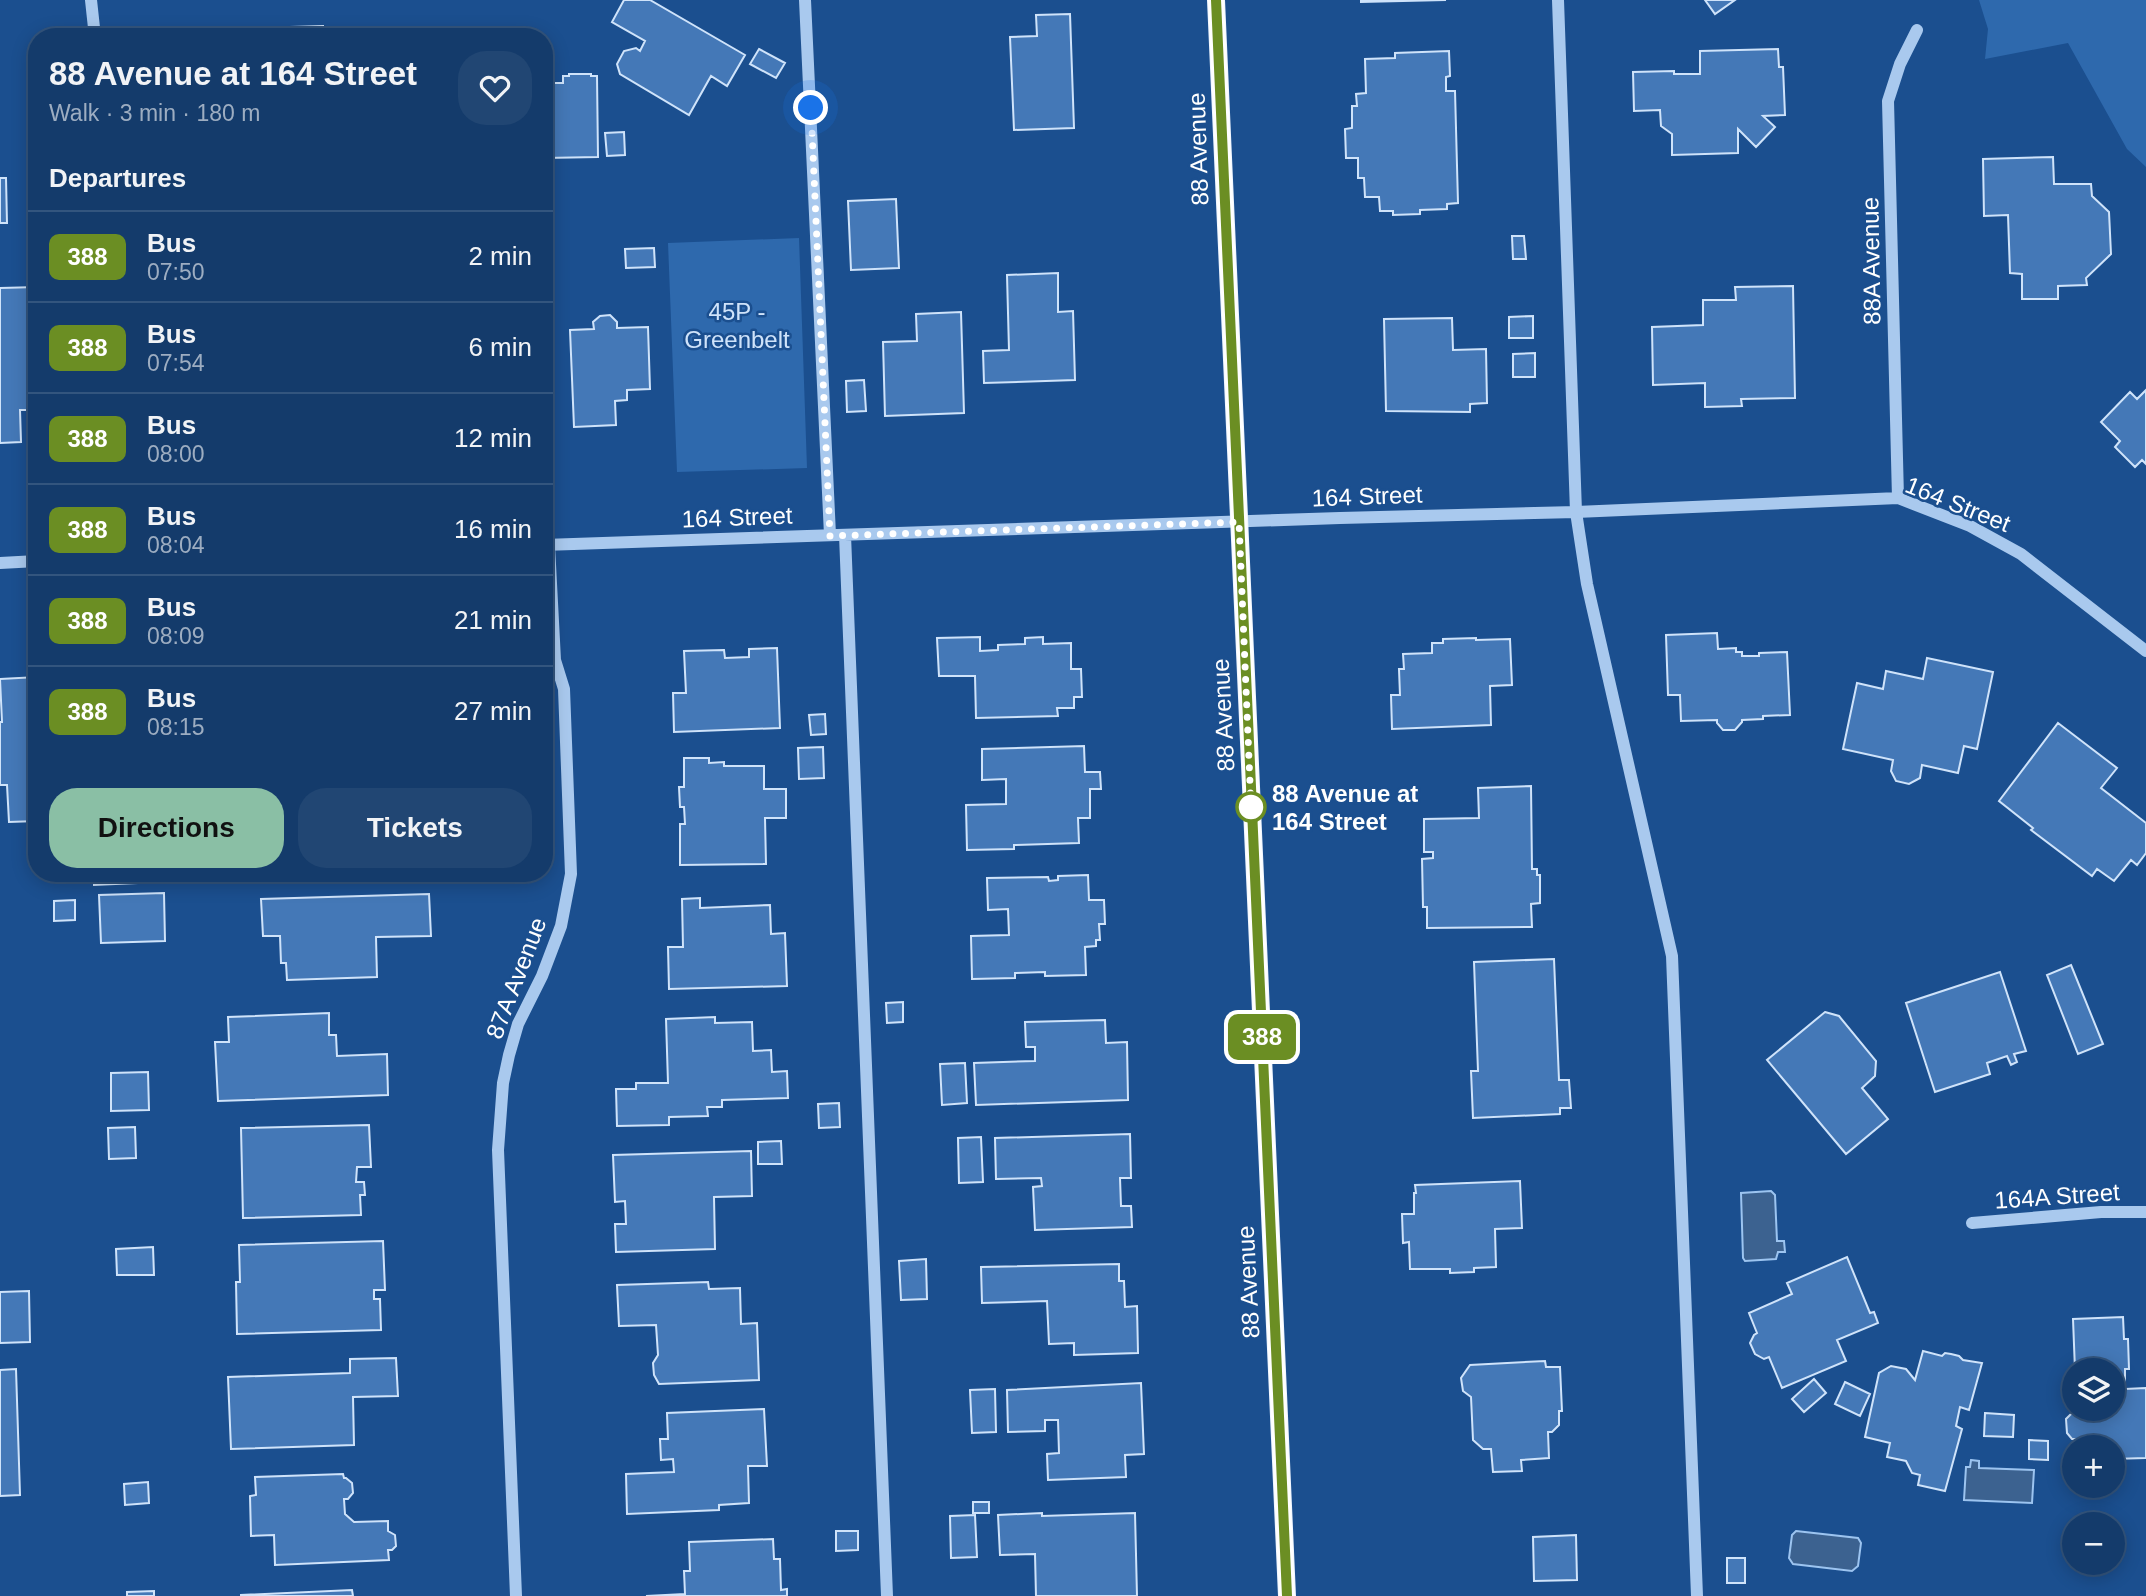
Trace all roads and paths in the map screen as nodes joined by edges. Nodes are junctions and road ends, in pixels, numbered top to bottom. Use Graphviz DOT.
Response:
graph roads {
  1 [pos="91,0"];
  2 [pos="805,0"];
  3 [pos="1216,0"];
  4 [pos="1558,0"];
  5 [pos="94,28"];
  6 [pos="1917,30"];
  7 [pos="1898,498"];
  8 [pos="1576,512"];
  9 [pos="1239,522"];
  10 [pos="845,535"];
  11 [pos="830,536"];
  12 [pos="553,545"];
  13 [pos="28,562"];
  14 [pos="0,563"];
  15 [pos="553,631"];
  16 [pos="2146,651"];
  17 [pos="2146,1212"];
  18 [pos="1972,1223"];
  19 [pos="516,1596"];
  20 [pos="887,1596"];
  21 [pos="1287,1596"];
  22 [pos="1697,1596"];
  1 -- 5 [label="street"];
  2 -- 11 [label="street"];
  3 -- 9 [label="main road, 88 Avenue"];
  4 -- 8 [label="street"];
  6 -- 7 [label="street, 88A Avenue"];
  7 -- 8 [label="street, 164 Street"];
  7 -- 16 [label="street, 164 Street"];
  8 -- 9 [label="street, 164 Street"];
  8 -- 22 [label="street"];
  9 -- 10 [label="street, 164 Street"];
  9 -- 21 [label="main road, 88 Avenue"];
  10 -- 11 [label="street, 164 Street"];
  10 -- 20 [label="street"];
  11 -- 12 [label="street, 164 Street"];
  13 -- 14 [label="street"];
  15 -- 19 [label="street, 87A Avenue"];
  17 -- 18 [label="street, 164A Street"];
}
